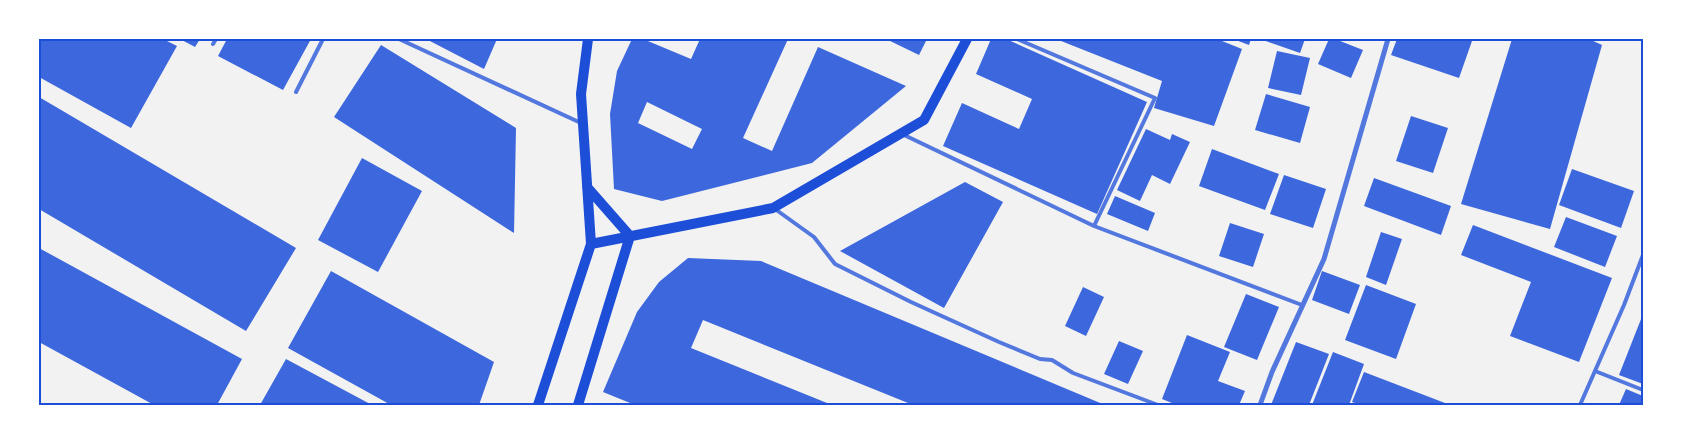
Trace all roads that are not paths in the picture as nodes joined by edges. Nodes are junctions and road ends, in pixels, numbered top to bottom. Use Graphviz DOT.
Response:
graph roads {
  1 [pos="216,39"];
  2 [pos="323,39"];
  3 [pos="399,39"];
  4 [pos="588,39"];
  5 [pos="967,39"];
  6 [pos="1017,39"];
  7 [pos="1388,39"];
  8 [pos="213,44"];
  9 [pos="296,92"];
  10 [pos="582,124"];
  11 [pos="901,134"];
  12 [pos="587,187"];
  13 [pos="773,208"];
  14 [pos="1094,226"];
  15 [pos="630,236"];
  16 [pos="591,244"];
  17 [pos="1643,255"];
  18 [pos="1302,305"];
  19 [pos="1595,370"];
  20 [pos="1643,390"];
  21 [pos="538,405"];
  22 [pos="578,405"];
  23 [pos="1158,405"];
  24 [pos="1260,405"];
  25 [pos="1580,405"];
  1 -- 8 [label="lane"];
  2 -- 9 [label="lane"];
  3 -- 10 [label="lane"];
  4 -- 10 [label="main road"];
  5 -- 11 [label="main road"];
  6 -- 14 [label="lane"];
  7 -- 18 [label="street"];
  10 -- 12 [label="main road"];
  11 -- 13 [label="main road"];
  11 -- 14 [label="lane"];
  12 -- 15 [label="main road"];
  12 -- 16 [label="main road"];
  13 -- 15 [label="main road"];
  13 -- 23 [label="lane"];
  14 -- 18 [label="lane"];
  15 -- 16 [label="main road"];
  15 -- 22 [label="main road"];
  16 -- 21 [label="main road"];
  17 -- 19 [label="lane"];
  18 -- 24 [label="street"];
  19 -- 20 [label="lane"];
  19 -- 25 [label="lane"];
}
